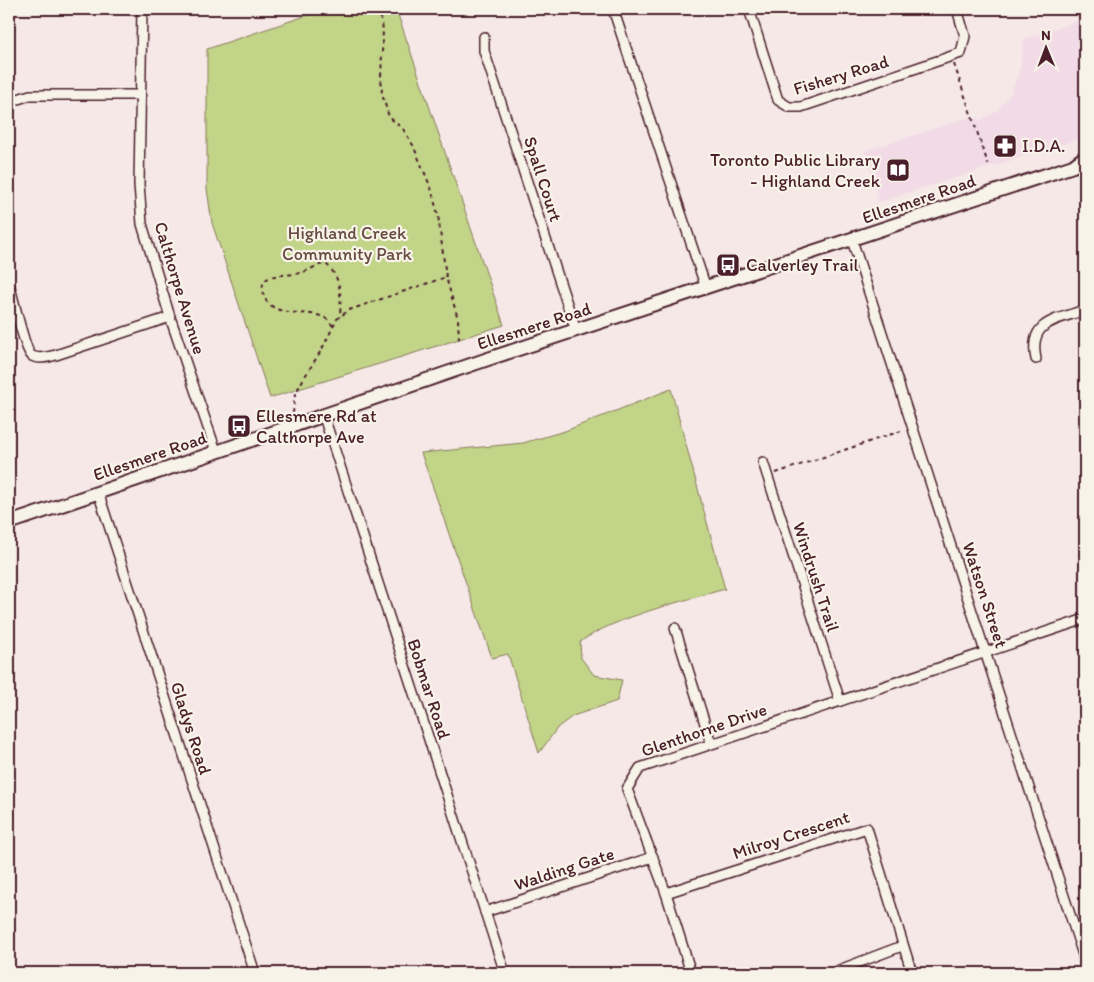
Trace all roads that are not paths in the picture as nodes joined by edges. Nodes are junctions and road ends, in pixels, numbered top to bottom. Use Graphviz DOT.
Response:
graph roads {
  1 [pos="142,9"];
  2 [pos="613,9"];
  3 [pos="749,9"];
  4 [pos="957,9"];
  5 [pos="484,37"];
  6 [pos="140,95"];
  7 [pos="9,102"];
  8 [pos="1085,157"];
  9 [pos="1079,168"];
  10 [pos="852,240"];
  11 [pos="9,284"];
  12 [pos="706,288"];
  13 [pos="1085,310"];
  14 [pos="170,318"];
  15 [pos="576,331"];
  16 [pos="1036,359"];
  17 [pos="323,414"];
  18 [pos="216,451"];
  19 [pos="763,462"];
  20 [pos="98,492"];
  21 [pos="9,523"];
  22 [pos="1085,619"];
  23 [pos="675,628"];
  24 [pos="987,653"];
  25 [pos="840,701"];
  26 [pos="711,743"];
  27 [pos="653,857"];
  28 [pos="666,893"];
  29 [pos="485,912"];
  30 [pos="902,946"];
  31 [pos="1085,961"];
  32 [pos="255,973"];
  33 [pos="504,973"];
  34 [pos="692,973"];
  35 [pos="837,973"];
  36 [pos="912,973"];
  1 -- 6 [label="street, Calthorpe Avenue"];
  2 -- 12 [label="street"];
  3 -- 4 [label="street, Fishery Road"];
  5 -- 15 [label="street, Spall Court"];
  6 -- 7 [label="street"];
  6 -- 14 [label="street, Calthorpe Avenue"];
  8 -- 9 [label="main road, Ellesmere Road"];
  9 -- 10 [label="main road, Ellesmere Road"];
  10 -- 12 [label="main road, Ellesmere Road"];
  10 -- 24 [label="street, Watson Street"];
  11 -- 14 [label="street"];
  12 -- 15 [label="main road, Ellesmere Road"];
  13 -- 16 [label="street"];
  14 -- 18 [label="street, Calthorpe Avenue"];
  15 -- 17 [label="main road, Ellesmere Road"];
  17 -- 18 [label="main road, Ellesmere Road"];
  17 -- 29 [label="street, Bobmar Road"];
  18 -- 20 [label="main road, Ellesmere Road"];
  19 -- 25 [label="street, Windrush Trail"];
  20 -- 21 [label="main road, Ellesmere Road"];
  20 -- 32 [label="street, Gladys Road"];
  22 -- 24 [label="street, Glenthorne Drive"];
  23 -- 26 [label="street"];
  24 -- 25 [label="street, Glenthorne Drive"];
  24 -- 31 [label="street, Watson Street"];
  25 -- 26 [label="street, Glenthorne Drive"];
  26 -- 27 [label="street, Glenthorne Drive"];
  27 -- 28 [label="street, Glenthorne Drive"];
  27 -- 29 [label="street, Walding Gate"];
  28 -- 30 [label="street, Milroy Crescent"];
  28 -- 34 [label="street, Glenthorne Drive"];
  29 -- 33 [label="street, Bobmar Road"];
  30 -- 35 [label="street"];
  30 -- 36 [label="street, Milroy Crescent"];
}
